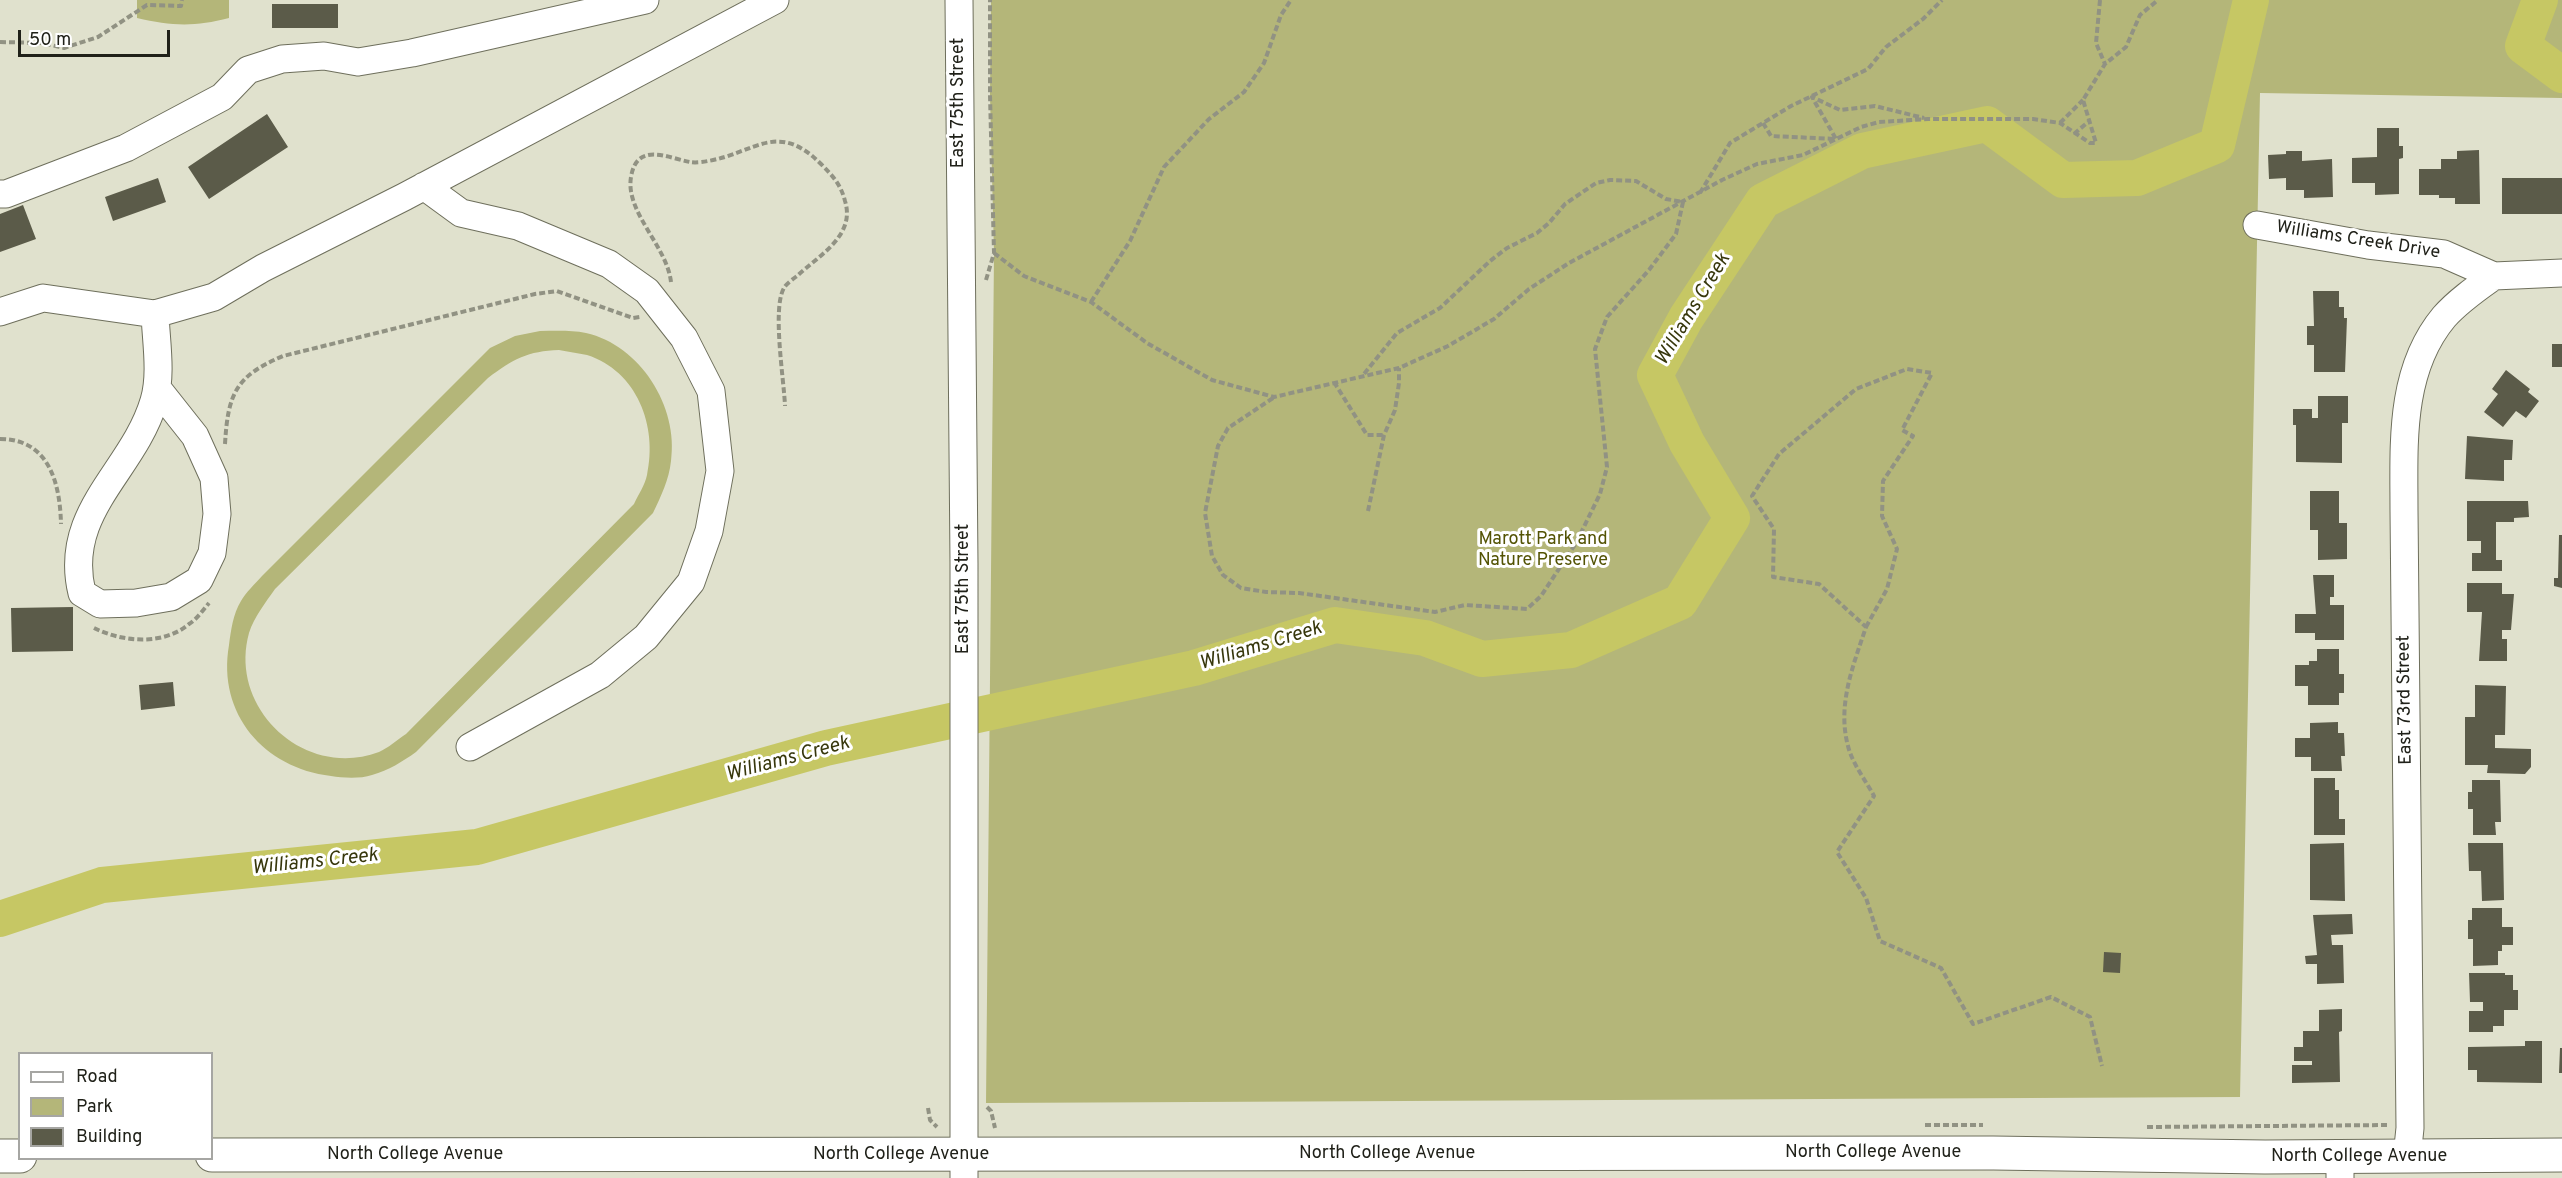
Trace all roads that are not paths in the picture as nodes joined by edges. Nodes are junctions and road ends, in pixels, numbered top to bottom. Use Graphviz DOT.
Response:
graph roads {
  1 [pos="645,0"];
  2 [pos="775,0"];
  3 [pos="959,0"];
  4 [pos="424,186"];
  5 [pos="0,194"];
  6 [pos="2258,225"];
  7 [pos="2562,273"];
  8 [pos="2494,276"];
  9 [pos="0,312"];
  10 [pos="155,314"];
  11 [pos="157,388"];
  12 [pos="470,747"];
  13 [pos="213,1155"];
  14 [pos="2562,1155"];
  15 [pos="0,1156"];
  16 [pos="18,1156"];
  17 [pos="2407,1157"];
  18 [pos="964,1166"];
  19 [pos="2340,1167"];
  1 -- 5 [label="street"];
  2 -- 4 [label="street"];
  3 -- 18 [label="street, East 75th Street"];
  4 -- 10 [label="street"];
  4 -- 12 [label="street"];
  6 -- 8 [label="street, Williams Creek Drive"];
  7 -- 8 [label="street, Williams Creek Drive"];
  8 -- 17 [label="street, East 73rd Street"];
  9 -- 10 [label="street"];
  10 -- 11 [label="street"];
  11 -- 11 [label="street"];
  13 -- 18 [label="main road, North College Avenue"];
  14 -- 17 [label="main road, North College Avenue"];
  15 -- 16 [label="main road"];
  17 -- 19 [label="main road, North College Avenue"];
  18 -- 19 [label="main road, North College Avenue"];
}
